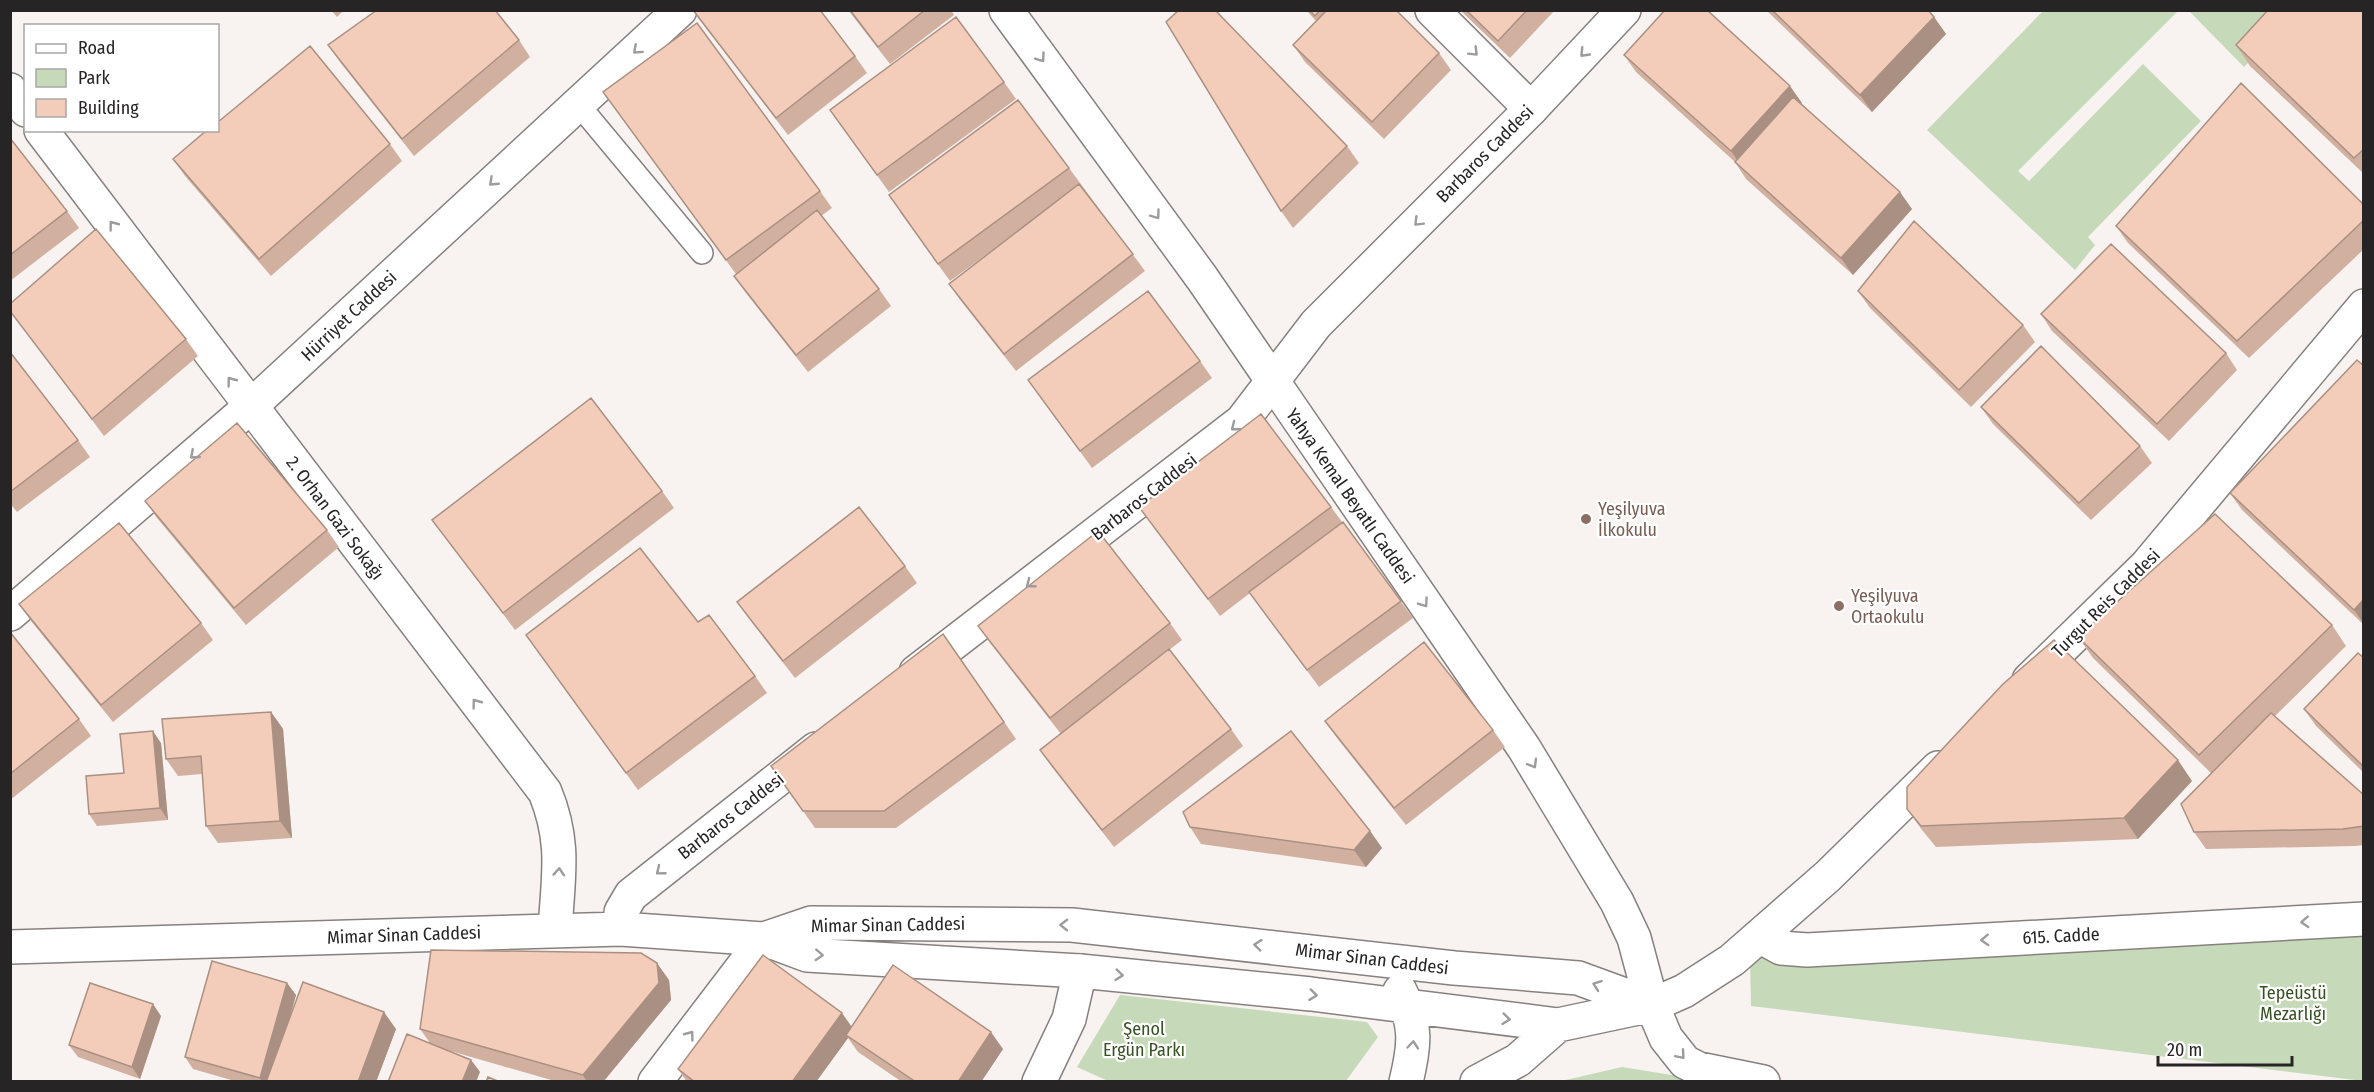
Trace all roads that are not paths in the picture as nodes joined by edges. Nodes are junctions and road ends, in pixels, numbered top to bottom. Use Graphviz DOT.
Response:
graph roads {
  1 [pos="680,10"];
  2 [pos="1006,10"];
  3 [pos="1432,10"];
  4 [pos="1624,10"];
  5 [pos="10,90"];
  6 [pos="578,104"];
  7 [pos="24,108"];
  8 [pos="1531,109"];
  9 [pos="43,132"];
  10 [pos="702,253"];
  11 [pos="2364,306"];
  12 [pos="1272,382"];
  13 [pos="250,407"];
  14 [pos="10,614"];
  15 [pos="891,691"];
  16 [pos="2008,700"];
  17 [pos="844,728"];
  18 [pos="1957,750"];
  19 [pos="2364,919"];
  20 [pos="621,928"];
  21 [pos="555,930"];
  22 [pos="1761,937"];
  23 [pos="764,939"];
  24 [pos="10,947"];
  25 [pos="1354,956"];
  26 [pos="1080,971"];
  27 [pos="1652,1005"];
  28 [pos="1408,1008"];
  29 [pos="1558,1025"];
  30 [pos="655,1082"];
  31 [pos="1039,1082"];
  32 [pos="1406,1082"];
  33 [pos="1477,1082"];
  34 [pos="1763,1082"];
  1 -- 6 [label="street, Hürriyet Caddesi, one-way"];
  2 -- 12 [label="street, Yahya Kemal Beyatlı Caddesi, one-way"];
  3 -- 8 [label="street, one-way"];
  4 -- 8 [label="street, Barbaros Caddesi, one-way"];
  5 -- 7 [label="street"];
  6 -- 10 [label="lane"];
  6 -- 13 [label="street, Hürriyet Caddesi, one-way"];
  8 -- 12 [label="street, Barbaros Caddesi, one-way"];
  13 -- 9 [label="street, 2. Orhan Gazi Sokağı, one-way"];
  11 -- 16 [label="street, Turgut Reis Caddesi"];
  12 -- 15 [label="street, Barbaros Caddesi, one-way"];
  12 -- 27 [label="street, Yahya Kemal Beyatlı Caddesi, one-way"];
  13 -- 14 [label="street, Hürriyet Caddesi, one-way"];
  21 -- 13 [label="street, 2. Orhan Gazi Sokağı, one-way"];
  17 -- 20 [label="street, Barbaros Caddesi, one-way"];
  18 -- 22 [label="street"];
  19 -- 22 [label="street, 615. Cadde, one-way"];
  20 -- 21 [label="street, Mimar Sinan Caddesi"];
  20 -- 23 [label="street, Mimar Sinan Caddesi"];
  21 -- 24 [label="street, Mimar Sinan Caddesi"];
  22 -- 27 [label="street"];
  25 -- 23 [label="street, Mimar Sinan Caddesi, one-way"];
  23 -- 26 [label="street, one-way"];
  30 -- 23 [label="street, one-way"];
  27 -- 25 [label="street, Mimar Sinan Caddesi, one-way"];
  25 -- 28 [label="street"];
  26 -- 28 [label="street, one-way"];
  26 -- 31 [label="street"];
  27 -- 29 [label="street"];
  27 -- 34 [label="street, Yahya Kemal Beyatlı Caddesi, one-way"];
  28 -- 29 [label="street, one-way"];
  32 -- 28 [label="street, one-way"];
  29 -- 33 [label="street"];
}
